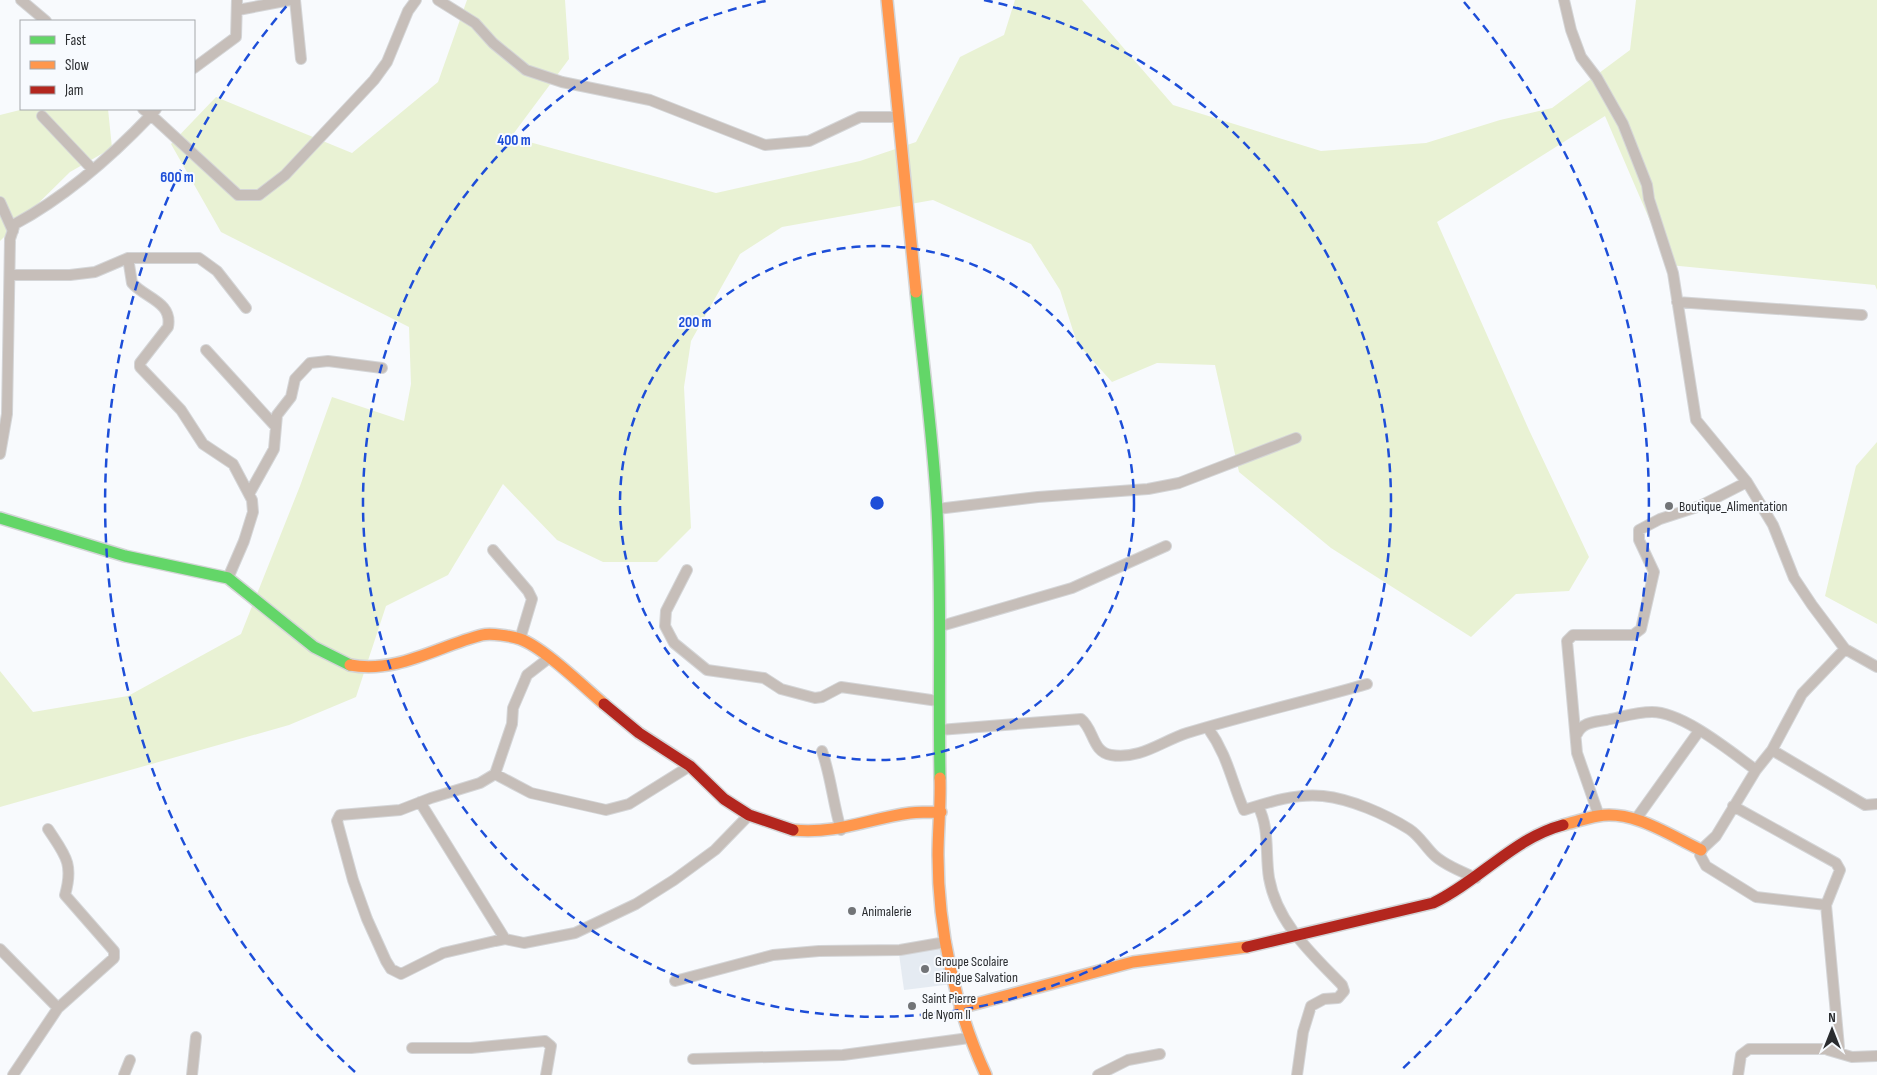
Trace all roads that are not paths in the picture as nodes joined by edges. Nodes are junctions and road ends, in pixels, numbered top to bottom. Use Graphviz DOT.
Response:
graph roads {
  1 [pos="21,0"];
  2 [pos="290,0"];
  3 [pos="295,0"];
  4 [pos="416,0"];
  5 [pos="438,0"];
  6 [pos="887,0"];
  7 [pos="1564,0"];
  8 [pos="238,5"];
  9 [pos="45,20"];
  10 [pos="301,59"];
  11 [pos="195,67"];
  12 [pos="150,111"];
  13 [pos="42,116"];
  14 [pos="898,117"];
  15 [pos="93,170"];
  16 [pos="0,202"];
  17 [pos="13,231"];
  18 [pos="128,258"];
  19 [pos="11,276"];
  20 [pos="1677,302"];
  21 [pos="246,308"];
  22 [pos="1862,315"];
  23 [pos="206,350"];
  24 [pos="382,368"];
  25 [pos="276,427"];
  26 [pos="1296,438"];
  27 [pos="0,454"];
  28 [pos="1747,482"];
  29 [pos="249,494"];
  30 [pos="937,509"];
  31 [pos="0,518"];
  32 [pos="1166,546"];
  33 [pos="493,550"];
  34 [pos="687,570"];
  35 [pos="228,578"];
  36 [pos="941,626"];
  37 [pos="520,639"];
  38 [pos="1845,649"];
  39 [pos="549,658"];
  40 [pos="1877,667"];
  41 [pos="1367,684"];
  42 [pos="938,701"];
  43 [pos="1208,728"];
  44 [pos="939,730"];
  45 [pos="1699,731"];
  46 [pos="1577,734"];
  47 [pos="1772,750"];
  48 [pos="822,751"];
  49 [pos="690,766"];
  50 [pos="1756,770"];
  51 [pos="495,774"];
  52 [pos="420,802"];
  53 [pos="1877,804"];
  54 [pos="1258,806"];
  55 [pos="1734,806"];
  56 [pos="941,812"];
  57 [pos="749,815"];
  58 [pos="1599,816"];
  59 [pos="1636,819"];
  60 [pos="48,830"];
  61 [pos="841,830"];
  62 [pos="1701,850"];
  63 [pos="1476,878"];
  64 [pos="1826,905"];
  65 [pos="1295,935"];
  66 [pos="505,939"];
  67 [pos="946,942"];
  68 [pos="0,949"];
  69 [pos="675,981"];
  70 [pos="58,1008"];
  71 [pos="960,1008"];
  72 [pos="196,1037"];
  73 [pos="970,1038"];
  74 [pos="412,1048"];
  75 [pos="1827,1050"];
  76 [pos="1160,1054"];
  77 [pos="1877,1056"];
  78 [pos="693,1059"];
  79 [pos="130,1060"];
  80 [pos="13,1075"];
  81 [pos="124,1075"];
  82 [pos="192,1075"];
  83 [pos="546,1075"];
  84 [pos="986,1075"];
  85 [pos="1098,1075"];
  86 [pos="1297,1075"];
  87 [pos="1738,1075"];
  1 -- 9 [label="street"];
  2 -- 8 [label="street"];
  3 -- 10 [label="street"];
  4 -- 12 [label="street"];
  5 -- 14 [label="street"];
  6 -- 14 [label="street"];
  7 -- 20 [label="street"];
  8 -- 11 [label="street"];
  12 -- 15 [label="street"];
  13 -- 15 [label="street"];
  14 -- 30 [label="street"];
  15 -- 17 [label="street"];
  16 -- 17 [label="street"];
  17 -- 19 [label="street"];
  18 -- 19 [label="street"];
  18 -- 21 [label="street"];
  18 -- 29 [label="street"];
  19 -- 27 [label="street"];
  20 -- 22 [label="street"];
  20 -- 28 [label="street"];
  23 -- 25 [label="street"];
  24 -- 25 [label="street"];
  25 -- 29 [label="street"];
  26 -- 30 [label="street"];
  28 -- 38 [label="street"];
  28 -- 46 [label="street"];
  29 -- 35 [label="street"];
  30 -- 36 [label="street"];
  31 -- 35 [label="street"];
  32 -- 36 [label="street"];
  33 -- 37 [label="street"];
  34 -- 42 [label="street"];
  35 -- 37 [label="street"];
  36 -- 42 [label="street"];
  37 -- 39 [label="street"];
  38 -- 40 [label="street"];
  38 -- 47 [label="street"];
  39 -- 49 [label="street"];
  39 -- 51 [label="street"];
  41 -- 43 [label="street"];
  42 -- 44 [label="street"];
  43 -- 44 [label="street"];
  43 -- 54 [label="street"];
  44 -- 56 [label="street"];
  45 -- 46 [label="street"];
  45 -- 50 [label="street"];
  45 -- 59 [label="street"];
  46 -- 58 [label="street"];
  47 -- 50 [label="street"];
  47 -- 53 [label="street"];
  48 -- 61 [label="street"];
  49 -- 51 [label="street"];
  49 -- 57 [label="street"];
  50 -- 55 [label="street"];
  51 -- 52 [label="street"];
  52 -- 66 [label="street"];
  52 -- 66 [label="street"];
  54 -- 63 [label="street"];
  54 -- 65 [label="street"];
  55 -- 62 [label="street"];
  55 -- 64 [label="street"];
  56 -- 61 [label="street"];
  56 -- 67 [label="street"];
  57 -- 61 [label="street"];
  57 -- 66 [label="street"];
  58 -- 59 [label="street"];
  58 -- 63 [label="street"];
  59 -- 62 [label="street"];
  60 -- 70 [label="street"];
  62 -- 64 [label="street"];
  63 -- 65 [label="street"];
  64 -- 75 [label="street"];
  65 -- 71 [label="street"];
  65 -- 86 [label="street"];
  67 -- 69 [label="street"];
  67 -- 71 [label="street"];
  68 -- 70 [label="street"];
  70 -- 80 [label="street"];
  71 -- 73 [label="street"];
  72 -- 82 [label="street"];
  73 -- 78 [label="street"];
  73 -- 84 [label="street"];
  74 -- 83 [label="street"];
  75 -- 77 [label="street"];
  75 -- 87 [label="street"];
  76 -- 85 [label="street"];
  79 -- 81 [label="street"];
}
